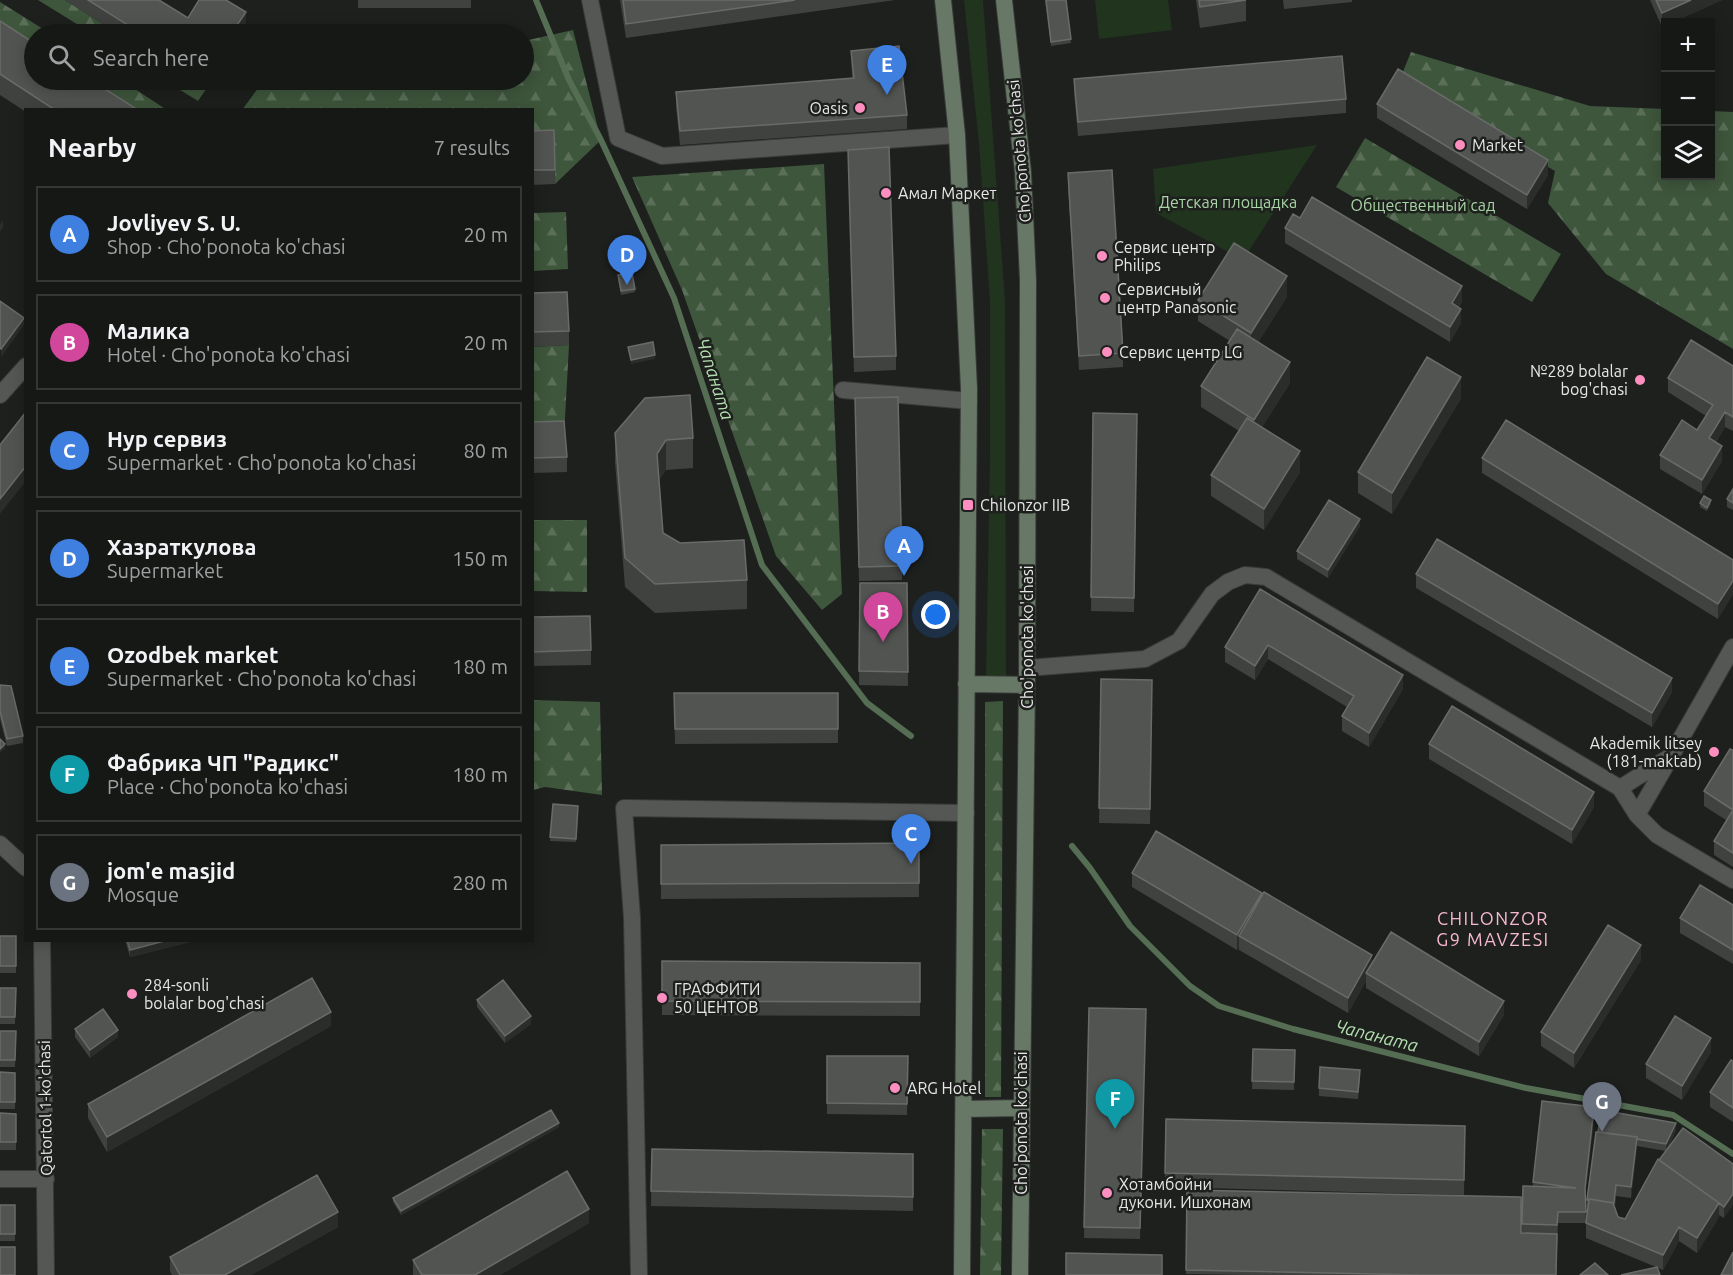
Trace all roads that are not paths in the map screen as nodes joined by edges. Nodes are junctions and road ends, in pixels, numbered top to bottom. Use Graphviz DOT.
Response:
graph roads {
  1 [pos="590,0"];
  2 [pos="943,0"];
  3 [pos="1004,0"];
  4 [pos="957,135"];
  5 [pos="24,368"];
  6 [pos="843,390"];
  7 [pos="0,395"];
  8 [pos="969,401"];
  9 [pos="1733,646"];
  10 [pos="1027,668"];
  11 [pos="966,684"];
  12 [pos="1027,685"];
  13 [pos="1671,756"];
  14 [pos="1620,788"];
  15 [pos="966,813"];
  16 [pos="1637,815"];
  17 [pos="0,844"];
  18 [pos="24,866"];
  19 [pos="1733,880"];
  20 [pos="42,942"];
  21 [pos="1021,1108"];
  22 [pos="964,1110"];
  23 [pos="0,1179"];
  24 [pos="46,1179"];
  25 [pos="46,1275"];
  26 [pos="639,1275"];
  27 [pos="962,1275"];
  28 [pos="1020,1275"];
  1 -- 4 [label="street"];
  2 -- 4 [label="main road"];
  3 -- 10 [label="main road, Cho'ponota ko'chasi"];
  4 -- 8 [label="main road"];
  5 -- 7 [label="street"];
  6 -- 8 [label="street"];
  8 -- 11 [label="main road"];
  9 -- 13 [label="street"];
  10 -- 12 [label="main road, Cho'ponota ko'chasi"];
  10 -- 14 [label="street"];
  11 -- 12 [label="main road"];
  11 -- 15 [label="main road"];
  12 -- 21 [label="main road, Cho'ponota ko'chasi"];
  13 -- 14 [label="street"];
  13 -- 16 [label="street"];
  14 -- 16 [label="street"];
  15 -- 22 [label="main road"];
  15 -- 26 [label="street"];
  16 -- 19 [label="street"];
  17 -- 18 [label="street"];
  20 -- 24 [label="street, Qatortol 1-ko'chasi"];
  21 -- 22 [label="main road"];
  21 -- 28 [label="main road, Cho'ponota ko'chasi"];
  22 -- 27 [label="main road"];
  23 -- 24 [label="street"];
  24 -- 25 [label="street, Qatortol 1-ko'chasi"];
}
